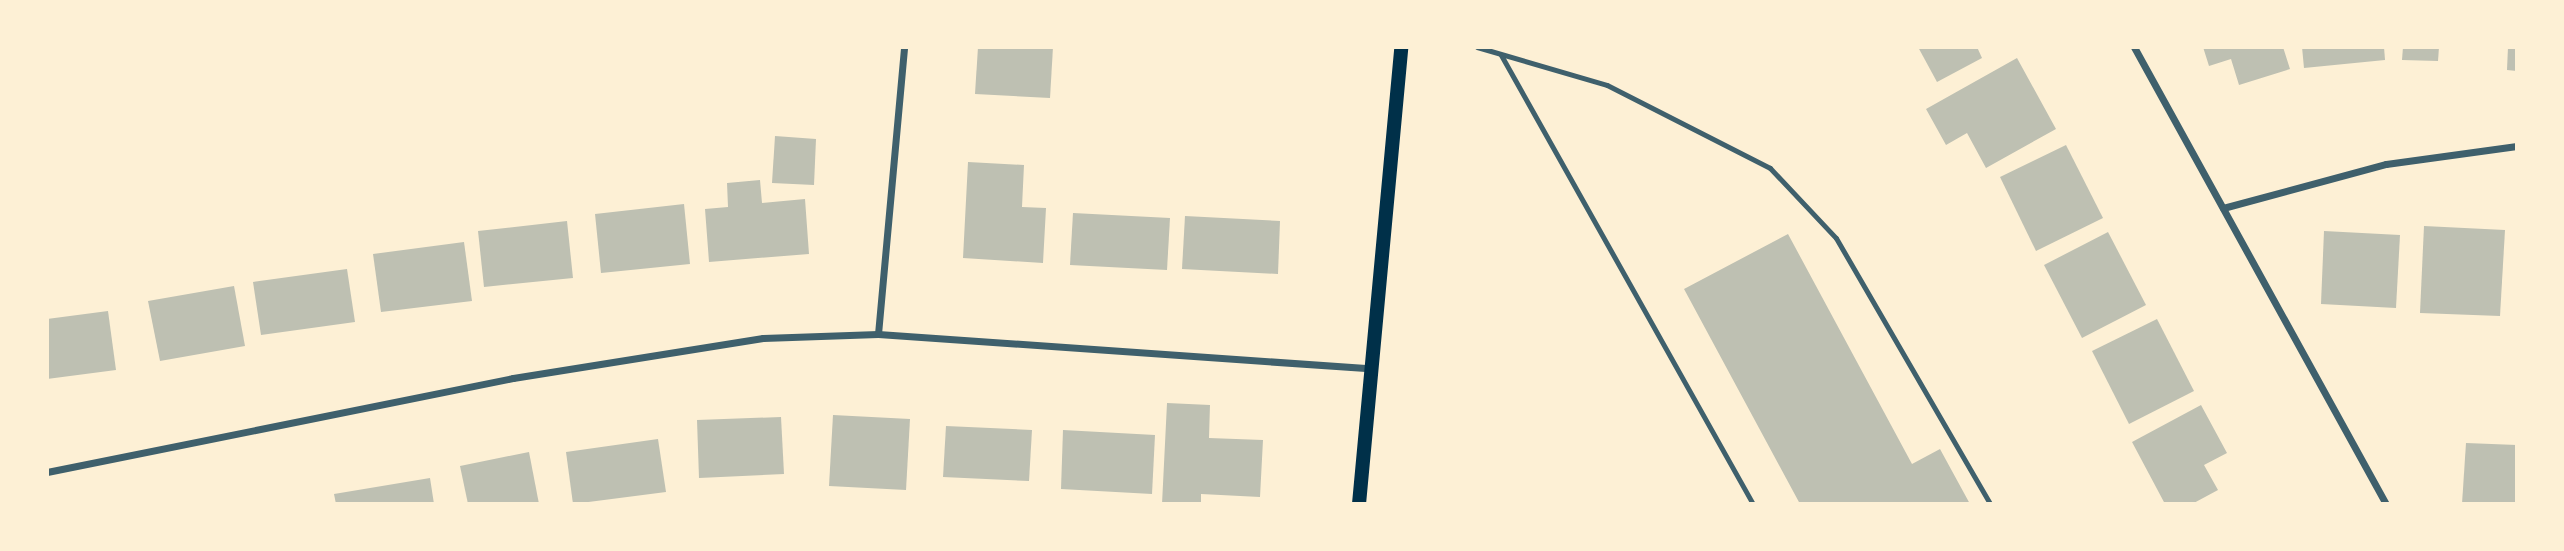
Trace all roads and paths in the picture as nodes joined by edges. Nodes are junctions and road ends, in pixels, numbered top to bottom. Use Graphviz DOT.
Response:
graph roads {
  1 [pos="904,47"];
  2 [pos="1401,47"];
  3 [pos="1477,47"];
  4 [pos="2134,47"];
  5 [pos="1500,54"];
  6 [pos="2517,146"];
  7 [pos="2223,208"];
  8 [pos="878,334"];
  9 [pos="1373,369"];
  10 [pos="47,472"];
  11 [pos="1359,504"];
  12 [pos="1753,504"];
  13 [pos="1990,504"];
  14 [pos="2386,504"];
  1 -- 8 [label="street"];
  2 -- 9 [label="main road"];
  3 -- 5 [label="lane"];
  4 -- 7 [label="street"];
  5 -- 12 [label="lane"];
  5 -- 13 [label="lane"];
  6 -- 7 [label="street"];
  7 -- 14 [label="street"];
  8 -- 9 [label="street"];
  8 -- 10 [label="street"];
  9 -- 11 [label="main road"];
}
